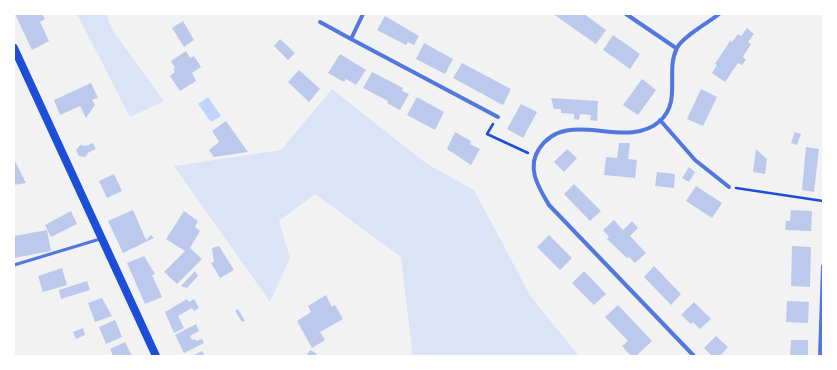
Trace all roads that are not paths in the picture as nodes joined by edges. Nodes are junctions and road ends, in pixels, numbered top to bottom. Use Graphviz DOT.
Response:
graph roads {
  1 [pos="363,14"];
  2 [pos="626,14"];
  3 [pos="719,14"];
  4 [pos="320,22"];
  5 [pos="351,39"];
  6 [pos="14,48"];
  7 [pos="676,48"];
  8 [pos="498,117"];
  9 [pos="660,120"];
  10 [pos="730,187"];
  11 [pos="102,238"];
  12 [pos="14,265"];
  13 [pos="823,266"];
  14 [pos="156,356"];
  15 [pos="694,356"];
  16 [pos="820,356"];
  1 -- 5 [label="street"];
  2 -- 7 [label="street"];
  3 -- 7 [label="street"];
  4 -- 5 [label="street"];
  5 -- 8 [label="street"];
  6 -- 11 [label="main road"];
  7 -- 9 [label="street"];
  9 -- 10 [label="street"];
  9 -- 15 [label="street"];
  11 -- 12 [label="lane"];
  11 -- 14 [label="main road"];
  13 -- 16 [label="street"];
}
